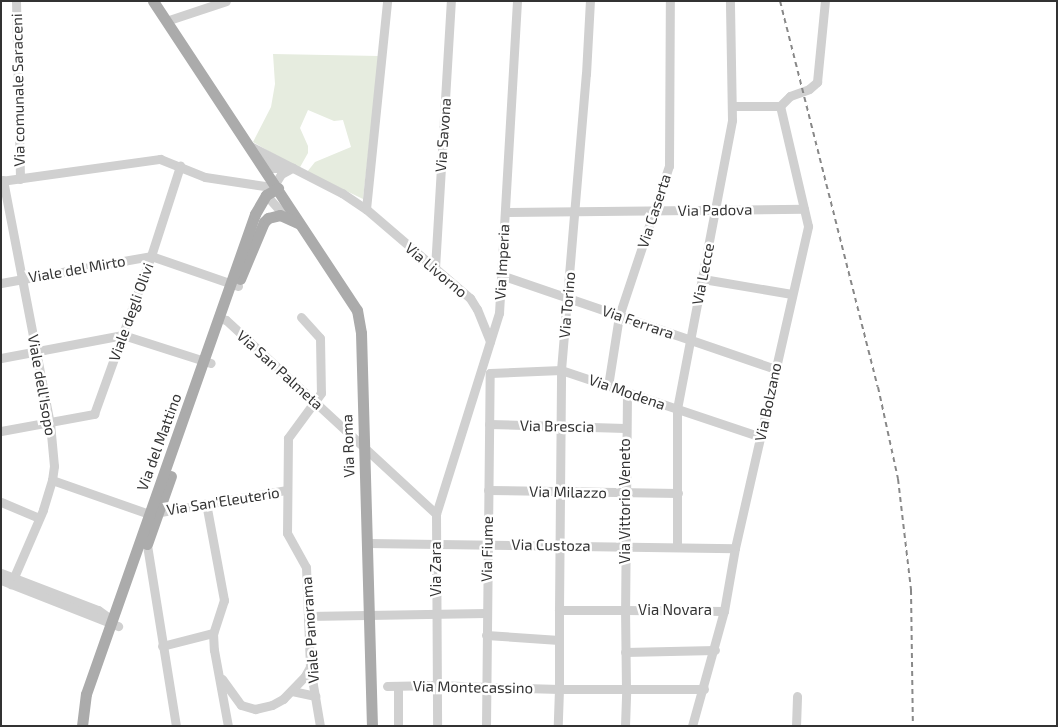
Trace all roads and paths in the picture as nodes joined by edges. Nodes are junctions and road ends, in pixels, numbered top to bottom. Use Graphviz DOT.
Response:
graph roads {
  1 [pos="16,1"];
  2 [pos="153,1"];
  3 [pos="226,1"];
  4 [pos="387,1"];
  5 [pos="451,1"];
  6 [pos="517,1"];
  7 [pos="590,1"];
  8 [pos="670,1"];
  9 [pos="730,1"];
  10 [pos="825,1"];
  11 [pos="166,21"];
  12 [pos="733,106"];
  13 [pos="780,106"];
  14 [pos="250,146"];
  15 [pos="278,161"];
  16 [pos="180,166"];
  17 [pos="264,168"];
  18 [pos="292,168"];
  19 [pos="20,179"];
  20 [pos="2,181"];
  21 [pos="277,186"];
  22 [pos="266,195"];
  23 [pos="366,209"];
  24 [pos="804,209"];
  25 [pos="654,210"];
  26 [pos="715,210"];
  27 [pos="576,211"];
  28 [pos="505,212"];
  29 [pos="286,217"];
  30 [pos="298,222"];
  31 [pos="151,256"];
  32 [pos="435,268"];
  33 [pos="502,275"];
  34 [pos="22,279"];
  35 [pos="703,279"];
  36 [pos="1,283"];
  37 [pos="234,284"];
  38 [pos="792,294"];
  39 [pos="567,298"];
  40 [pos="619,316"];
  41 [pos="301,317"];
  42 [pos="222,319"];
  43 [pos="122,335"];
  44 [pos="690,340"];
  45 [pos="490,342"];
  46 [pos="37,351"];
  47 [pos="1,358"];
  48 [pos="207,361"];
  49 [pos="775,369"];
  50 [pos="561,370"];
  51 [pos="490,373"];
  52 [pos="608,386"];
  53 [pos="627,392"];
  54 [pos="316,402"];
  55 [pos="677,409"];
  56 [pos="50,423"];
  57 [pos="489,424"];
  58 [pos="561,426"];
  59 [pos="625,428"];
  60 [pos="1,432"];
  61 [pos="761,437"];
  62 [pos="363,444"];
  63 [pos="52,480"];
  64 [pos="287,490"];
  65 [pos="488,490"];
  66 [pos="561,492"];
  67 [pos="625,493"];
  68 [pos="678,493"];
  69 [pos="1,502"];
  70 [pos="206,502"];
  71 [pos="154,512"];
  72 [pos="436,514"];
  73 [pos="39,518"];
  74 [pos="367,543"];
  75 [pos="143,544"];
  76 [pos="436,544"];
  77 [pos="487,544"];
  78 [pos="559,546"];
  79 [pos="626,547"];
  80 [pos="677,547"];
  81 [pos="735,548"];
  82 [pos="1,573"];
  83 [pos="1,580"];
  84 [pos="13,581"];
  85 [pos="119,602"];
  86 [pos="559,610"];
  87 [pos="625,610"];
  88 [pos="724,611"];
  89 [pos="486,613"];
  90 [pos="98,614"];
  91 [pos="370,614"];
  92 [pos="437,614"];
  93 [pos="308,616"];
  94 [pos="112,628"];
  95 [pos="213,633"];
  96 [pos="486,635"];
  97 [pos="559,640"];
  98 [pos="162,646"];
  99 [pos="715,650"];
  100 [pos="625,652"];
  101 [pos="310,667"];
  102 [pos="221,677"];
  103 [pos="437,685"];
  104 [pos="387,686"];
  105 [pos="398,686"];
  106 [pos="486,687"];
  107 [pos="559,689"];
  108 [pos="626,689"];
  109 [pos="704,689"];
  110 [pos="292,691"];
  111 [pos="315,696"];
  112 [pos="797,696"];
  113 [pos="83,720"];
  114 [pos="176,726"];
  115 [pos="228,726"];
  116 [pos="320,726"];
  117 [pos="372,726"];
  118 [pos="398,726"];
  119 [pos="437,726"];
  120 [pos="486,726"];
  121 [pos="558,726"];
  122 [pos="625,726"];
  123 [pos="692,726"];
  124 [pos="796,726"];
  1 -- 19 [label="street, Via comunale Saraceni"];
  2 -- 11 [label="main road, Via Roma"];
  3 -- 11 [label="street"];
  4 -- 23 [label="street"];
  5 -- 32 [label="street, Via Savona"];
  6 -- 28 [label="street, Via Imperia"];
  7 -- 27 [label="street, Via Torino"];
  8 -- 25 [label="street, Via Caserta"];
  9 -- 12 [label="street, Via Lecce"];
  10 -- 13 [label="street"];
  11 -- 14 [label="main road, Via Roma"];
  12 -- 13 [label="street"];
  12 -- 26 [label="street, Via Lecce"];
  13 -- 24 [label="street, Via Bolzano"];
  14 -- 15 [label="street, Via Livorno"];
  14 -- 17 [label="main road, Via Roma"];
  15 -- 17 [label="street"];
  15 -- 18 [label="street, Via Livorno"];
  16 -- 19 [label="street"];
  16 -- 21 [label="street"];
  16 -- 31 [label="street, Viale degli Olivi"];
  17 -- 18 [label="street"];
  17 -- 21 [label="main road, Via Roma"];
  18 -- 21 [label="street"];
  18 -- 23 [label="street, Via Livorno"];
  19 -- 20 [label="street"];
  20 -- 34 [label="street, Viale dell'Isopo"];
  21 -- 22 [label="main road"];
  21 -- 30 [label="main road, Via Roma"];
  22 -- 29 [label="street"];
  22 -- 37 [label="main road, Via del Mattino"];
  23 -- 32 [label="street, Via Livorno"];
  24 -- 26 [label="street, Via Padova"];
  24 -- 38 [label="street, Via Bolzano"];
  25 -- 26 [label="street, Via Padova"];
  25 -- 27 [label="street, Via Padova"];
  25 -- 40 [label="street, Via Caserta"];
  26 -- 35 [label="street, Via Lecce"];
  27 -- 28 [label="street, Via Padova"];
  27 -- 39 [label="street, Via Torino"];
  28 -- 33 [label="street, Via Imperia"];
  29 -- 30 [label="main road"];
  29 -- 37 [label="main road, Via del Mattino"];
  30 -- 62 [label="main road, Via Roma"];
  31 -- 34 [label="street, Viale del Mirto"];
  31 -- 37 [label="street, Viale del Mirto"];
  31 -- 43 [label="street, Viale degli Olivi"];
  32 -- 45 [label="street, Via Livorno"];
  33 -- 39 [label="street, Via Ferrara"];
  33 -- 45 [label="street, Via Imperia"];
  34 -- 36 [label="street, Viale del Mirto"];
  34 -- 46 [label="street, Viale dell'Isopo"];
  35 -- 38 [label="street"];
  35 -- 44 [label="street, Via Lecce"];
  37 -- 42 [label="main road, Via del Mattino"];
  38 -- 49 [label="street, Via Bolzano"];
  39 -- 40 [label="street, Via Ferrara"];
  39 -- 50 [label="street, Via Torino"];
  40 -- 44 [label="street, Via Ferrara"];
  40 -- 52 [label="street, Via Caserta"];
  41 -- 54 [label="street, Viale Panorama"];
  42 -- 48 [label="main road, Via del Mattino"];
  42 -- 54 [label="street, Via San Palmeta"];
  43 -- 46 [label="street"];
  43 -- 48 [label="street"];
  43 -- 56 [label="street, Viale degli Olivi"];
  44 -- 49 [label="street, Via Ferrara"];
  44 -- 55 [label="street, Via Lecce"];
  45 -- 72 [label="street, Via Imperia"];
  46 -- 47 [label="street"];
  46 -- 56 [label="street, Viale dell'Isopo"];
  48 -- 71 [label="main road, Via del Mattino"];
  49 -- 61 [label="street, Via Bolzano"];
  50 -- 51 [label="street, Via Modena"];
  50 -- 52 [label="street, Via Modena"];
  50 -- 58 [label="street, Via Torino"];
  51 -- 57 [label="street, Via Fiume"];
  52 -- 53 [label="street, Via Modena"];
  53 -- 55 [label="street, Via Modena"];
  53 -- 59 [label="street, Via Vittorio Veneto"];
  54 -- 62 [label="street, Via San Palmeta"];
  54 -- 64 [label="street, Viale Panorama"];
  55 -- 61 [label="street, Via Modena"];
  55 -- 68 [label="street, Via Lecce"];
  56 -- 60 [label="street"];
  56 -- 63 [label="street, Viale dell'Isopo"];
  57 -- 58 [label="street, Via Brescia"];
  57 -- 65 [label="street, Via Fiume"];
  58 -- 59 [label="street, Via Brescia"];
  58 -- 66 [label="street, Via Torino"];
  59 -- 67 [label="street, Via Vittorio Veneto"];
  61 -- 81 [label="street, Via Bolzano"];
  62 -- 72 [label="street"];
  62 -- 74 [label="main road, Via Roma"];
  63 -- 71 [label="street"];
  63 -- 73 [label="street, Viale dell'Isopo"];
  64 -- 70 [label="street, Via San'Eleuterio"];
  64 -- 93 [label="street, Viale Panorama"];
  65 -- 66 [label="street, Via Milazzo"];
  65 -- 77 [label="street, Via Fiume"];
  66 -- 67 [label="street, Via Milazzo"];
  66 -- 78 [label="street, Via Torino"];
  67 -- 68 [label="street, Via Milazzo"];
  67 -- 79 [label="street, Via Vittorio Veneto"];
  68 -- 80 [label="street, Via Lecce"];
  69 -- 73 [label="street"];
  70 -- 71 [label="street, Via San'Eleuterio"];
  70 -- 95 [label="street"];
  71 -- 75 [label="main road, Via del Mattino"];
  72 -- 76 [label="street, Via Zara"];
  73 -- 84 [label="street, Viale dell'Isopo"];
  74 -- 76 [label="street, Via Custoza"];
  74 -- 91 [label="main road, Via Roma"];
  75 -- 85 [label="main road, Via del Mattino"];
  75 -- 94 [label="main road, Via del Mattino"];
  75 -- 98 [label="street"];
  76 -- 77 [label="street, Via Custoza"];
  76 -- 92 [label="street, Via Zara"];
  77 -- 78 [label="street, Via Custoza"];
  77 -- 89 [label="street, Via Fiume"];
  78 -- 79 [label="street, Via Custoza"];
  78 -- 86 [label="street, Via Torino"];
  79 -- 80 [label="street, Via Custoza"];
  79 -- 87 [label="street, Via Vittorio Veneto"];
  80 -- 81 [label="street, Via Custoza"];
  81 -- 88 [label="street, Via Bolzano"];
  82 -- 84 [label="street"];
  83 -- 84 [label="street"];
  84 -- 90 [label="street"];
  85 -- 90 [label="street"];
  85 -- 94 [label="main road, Via del Mattino"];
  86 -- 87 [label="street, Via Novara"];
  86 -- 97 [label="street, Via Torino"];
  87 -- 88 [label="street, Via Novara"];
  87 -- 100 [label="street, Via Vittorio Veneto"];
  88 -- 99 [label="street, Via Bolzano"];
  89 -- 92 [label="street"];
  89 -- 96 [label="street, Via Fiume"];
  90 -- 94 [label="street"];
  91 -- 92 [label="street"];
  91 -- 93 [label="street"];
  91 -- 117 [label="main road, Via Roma"];
  92 -- 103 [label="street, Via Zara"];
  93 -- 101 [label="street, Viale Panorama"];
  94 -- 113 [label="main road, Via del Mattino"];
  95 -- 98 [label="street"];
  95 -- 102 [label="street"];
  96 -- 97 [label="street"];
  96 -- 106 [label="street, Via Fiume"];
  97 -- 107 [label="street, Via Torino"];
  98 -- 114 [label="street"];
  99 -- 100 [label="street"];
  99 -- 109 [label="street, Via Bolzano"];
  100 -- 108 [label="street, Via Vittorio Veneto"];
  101 -- 110 [label="street"];
  101 -- 111 [label="street, Viale Panorama"];
  102 -- 110 [label="street"];
  102 -- 115 [label="street"];
  103 -- 105 [label="street, Via Montecassino"];
  103 -- 106 [label="street, Via Montecassino"];
  103 -- 119 [label="street, Via Zara"];
  104 -- 105 [label="street, Via Montecassino"];
  105 -- 118 [label="street"];
  106 -- 107 [label="street, Via Montecassino"];
  106 -- 120 [label="street, Via Fiume"];
  107 -- 108 [label="street, Via Montecassino"];
  107 -- 121 [label="street"];
  108 -- 109 [label="street"];
  108 -- 122 [label="street"];
  109 -- 123 [label="street, Via Bolzano"];
  110 -- 111 [label="street"];
  111 -- 116 [label="street, Viale Panorama"];
  112 -- 124 [label="street"];
}
